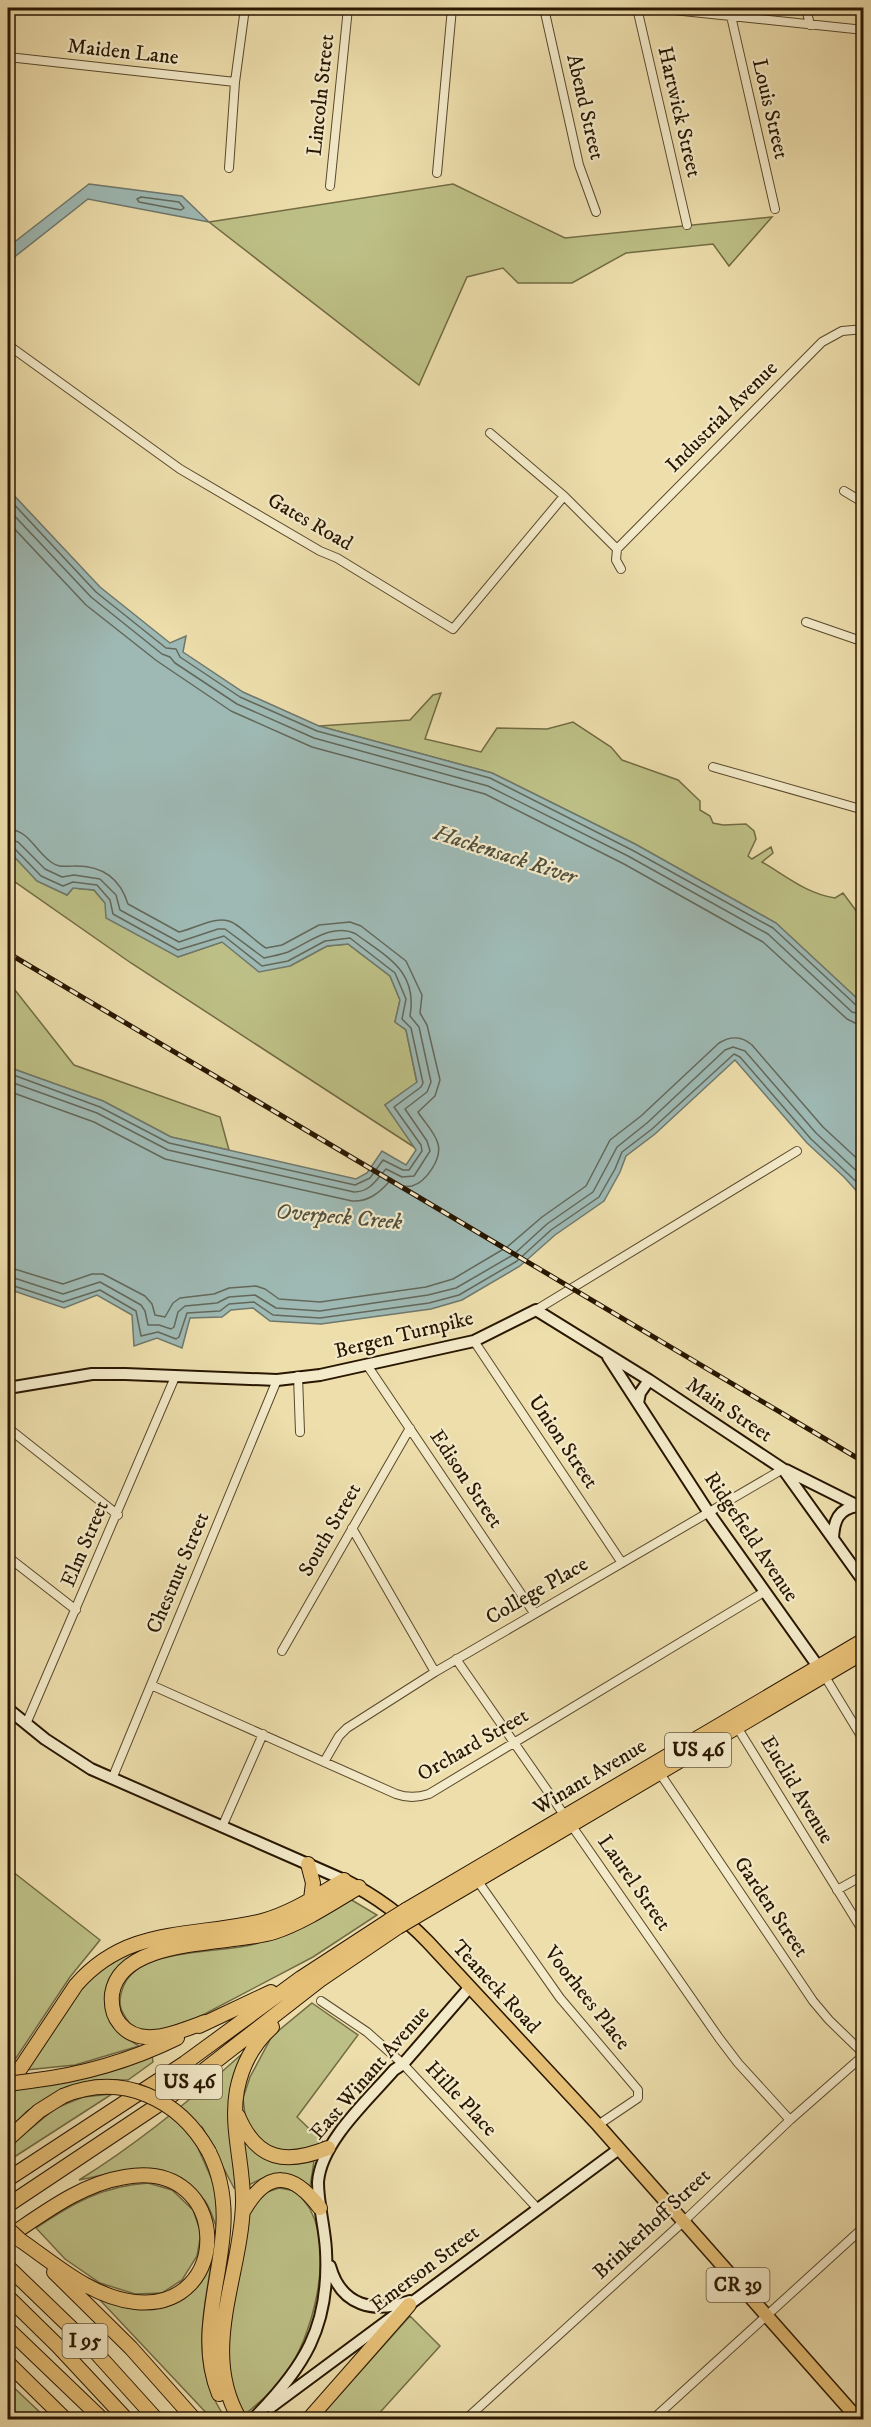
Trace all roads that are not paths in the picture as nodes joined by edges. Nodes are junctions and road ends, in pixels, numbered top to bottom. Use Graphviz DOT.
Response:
graph roads {
  1 [pos="245,8"];
  2 [pos="348,8"];
  3 [pos="452,8"];
  4 [pos="544,8"];
  5 [pos="637,8"];
  6 [pos="654,8"];
  7 [pos="806,8"];
  8 [pos="684,9"];
  9 [pos="731,16"];
  10 [pos="810,25"];
  11 [pos="864,30"];
  12 [pos="8,57"];
  13 [pos="236,82"];
  14 [pos="229,168"];
  15 [pos="437,173"];
  16 [pos="330,186"];
  17 [pos="775,209"];
  18 [pos="596,212"];
  19 [pos="687,225"];
  20 [pos="864,329"];
  21 [pos="8,345"];
  22 [pos="490,433"];
  23 [pos="844,491"];
  24 [pos="564,496"];
  25 [pos="864,503"];
  26 [pos="617,549"];
  27 [pos="621,569"];
  28 [pos="806,622"];
  29 [pos="864,642"];
  30 [pos="712,767"];
  31 [pos="864,810"];
  32 [pos="797,1151"];
  33 [pos="536,1310"];
  34 [pos="474,1341"];
  35 [pos="607,1355"];
  36 [pos="367,1365"];
  37 [pos="298,1376"];
  38 [pos="175,1377"];
  39 [pos="277,1380"];
  40 [pos="649,1380"];
  41 [pos="8,1388"];
  42 [pos="638,1403"];
  43 [pos="8,1428"];
  44 [pos="410,1428"];
  45 [pos="300,1432"];
  46 [pos="783,1469"];
  47 [pos="860,1508"];
  48 [pos="709,1512"];
  49 [pos="118,1515"];
  50 [pos="352,1528"];
  51 [pos="833,1538"];
  52 [pos="8,1557"];
  53 [pos="622,1563"];
  54 [pos="864,1582"];
  55 [pos="764,1592"];
  56 [pos="76,1610"];
  57 [pos="534,1613"];
  58 [pos="863,1643"];
  59 [pos="282,1651"];
  60 [pos="456,1659"];
  61 [pos="821,1671"];
  62 [pos="435,1672"];
  63 [pos="151,1684"];
  64 [pos="8,1709"];
  65 [pos="26,1724"];
  66 [pos="737,1726"];
  67 [pos="263,1734"];
  68 [pos="864,1741"];
  69 [pos="515,1743"];
  70 [pos="324,1762"];
  71 [pos="659,1772"];
  72 [pos="112,1779"];
  73 [pos="568,1820"];
  74 [pos="222,1827"];
  75 [pos="308,1864"];
  76 [pos="864,1875"];
  77 [pos="344,1880"];
  78 [pos="477,1880"];
  79 [pos="359,1887"];
  80 [pos="837,1890"];
  81 [pos="311,1899"];
  82 [pos="411,1913"];
  83 [pos="394,1924"];
  84 [pos="864,1932"];
  85 [pos="301,1978"];
  86 [pos="469,1988"];
  87 [pos="299,1996"];
  88 [pos="321,2001"];
  89 [pos="206,2022"];
  90 [pos="864,2055"];
  91 [pos="403,2064"];
  92 [pos="8,2085"];
  93 [pos="235,2109"];
  94 [pos="790,2120"];
  95 [pos="598,2125"];
  96 [pos="8,2139"];
  97 [pos="328,2148"];
  98 [pos="619,2149"];
  99 [pos="8,2179"];
  100 [pos="8,2205"];
  101 [pos="320,2208"];
  102 [pos="538,2209"];
  103 [pos="243,2211"];
  104 [pos="683,2222"];
  105 [pos="864,2227"];
  106 [pos="8,2229"];
  107 [pos="14,2238"];
  108 [pos="326,2245"];
  109 [pos="8,2267"];
  110 [pos="422,2295"];
  111 [pos="8,2297"];
  112 [pos="409,2305"];
  113 [pos="766,2316"];
  114 [pos="8,2329"];
  115 [pos="8,2363"];
  116 [pos="864,2405"];
  117 [pos="8,2415"];
  118 [pos="854,2418"];
  119 [pos="14,2420"];
  120 [pos="66,2420"];
  121 [pos="103,2420"];
  122 [pos="127,2420"];
  123 [pos="157,2420"];
  124 [pos="195,2420"];
  125 [pos="233,2420"];
  126 [pos="240,2420"];
  127 [pos="252,2420"];
  128 [pos="308,2420"];
  129 [pos="465,2420"];
  130 [pos="652,2420"];
  1 -- 13 [label="street"];
  2 -- 16 [label="street, Lincoln Street"];
  3 -- 15 [label="street"];
  4 -- 18 [label="street, Abend Street"];
  5 -- 19 [label="street, Hartwick Street"];
  6 -- 8 [label="street"];
  7 -- 10 [label="street"];
  8 -- 9 [label="street"];
  9 -- 10 [label="street"];
  9 -- 17 [label="street, Louis Street"];
  10 -- 11 [label="street"];
  12 -- 13 [label="street, Maiden Lane"];
  13 -- 14 [label="street"];
  20 -- 26 [label="street, Industrial Avenue"];
  21 -- 24 [label="street, Gates Road"];
  22 -- 24 [label="street"];
  23 -- 25 [label="street"];
  24 -- 26 [label="street"];
  26 -- 27 [label="street"];
  28 -- 29 [label="street"];
  30 -- 31 [label="street"];
  32 -- 33 [label="street, Bergen Turnpike"];
  33 -- 34 [label="street, Bergen Turnpike"];
  33 -- 35 [label="street, Main Street"];
  34 -- 36 [label="street, Bergen Turnpike"];
  34 -- 53 [label="street, Union Street"];
  35 -- 40 [label="street, Main Street"];
  35 -- 42 [label="street, Ridgefield Avenue"];
  36 -- 37 [label="street, Bergen Turnpike"];
  36 -- 44 [label="street, Edison Street"];
  37 -- 39 [label="street, Bergen Turnpike"];
  37 -- 45 [label="street"];
  38 -- 39 [label="street, Bergen Turnpike"];
  38 -- 41 [label="street, Bergen Turnpike"];
  38 -- 49 [label="street, Elm Street"];
  39 -- 63 [label="street, Chestnut Street"];
  40 -- 42 [label="street"];
  40 -- 46 [label="street, Main Street"];
  42 -- 48 [label="street, Ridgefield Avenue"];
  43 -- 49 [label="street"];
  44 -- 50 [label="street, South Street"];
  44 -- 57 [label="street, Edison Street"];
  46 -- 47 [label="street"];
  46 -- 48 [label="street, College Place"];
  46 -- 51 [label="street, Main Street"];
  47 -- 51 [label="street"];
  48 -- 53 [label="street, College Place"];
  48 -- 55 [label="street, Ridgefield Avenue"];
  49 -- 56 [label="street, Elm Street"];
  50 -- 59 [label="street, South Street"];
  50 -- 62 [label="street"];
  51 -- 54 [label="street, Main Street"];
  52 -- 56 [label="street"];
  53 -- 57 [label="street, College Place"];
  55 -- 61 [label="street, Ridgefield Avenue"];
  55 -- 69 [label="street, Orchard Street"];
  56 -- 65 [label="street, Elm Street"];
  57 -- 60 [label="street, College Place"];
  58 -- 61 [label="highway, Winant Avenue / US 46"];
  60 -- 62 [label="street, College Place"];
  60 -- 69 [label="street, Laurel Street"];
  61 -- 66 [label="highway, Winant Avenue / US 46"];
  61 -- 68 [label="street, Ridgefield Avenue"];
  61 -- 73 [label="highway, Winant Avenue / US 46"];
  62 -- 70 [label="street, College Place"];
  63 -- 67 [label="street, Orchard Street"];
  63 -- 72 [label="street, Chestnut Street"];
  64 -- 65 [label="street, Teaneck Road / CR 39"];
  65 -- 72 [label="street, Teaneck Road / CR 39"];
  66 -- 71 [label="highway, Winant Avenue / US 46"];
  66 -- 80 [label="street, Euclid Avenue"];
  67 -- 70 [label="street, Orchard Street"];
  67 -- 74 [label="street"];
  69 -- 70 [label="street, Orchard Street"];
  69 -- 73 [label="street, Laurel Street"];
  71 -- 73 [label="highway, Winant Avenue / US 46"];
  71 -- 90 [label="street, Garden Street"];
  72 -- 74 [label="street, Teaneck Road / CR 39"];
  73 -- 78 [label="highway, Winant Avenue / US 46"];
  73 -- 82 [label="highway, Winant Avenue / US 46"];
  73 -- 94 [label="street, Laurel Street"];
  74 -- 75 [label="street, Teaneck Road / CR 39"];
  75 -- 77 [label="street, Teaneck Road / CR 39"];
  75 -- 81 [label="highway"];
  76 -- 80 [label="street"];
  77 -- 79 [label="main road, Teaneck Road / CR 39"];
  77 -- 81 [label="highway"];
  78 -- 82 [label="highway, US 46"];
  78 -- 95 [label="street, Voorhees Place"];
  79 -- 86 [label="main road, Teaneck Road / CR 39"];
  79 -- 89 [label="highway"];
  80 -- 84 [label="street, Euclid Avenue"];
  81 -- 92 [label="highway"];
  82 -- 83 [label="highway, US 46, bridge"];
  83 -- 85 [label="highway, US 46"];
  83 -- 87 [label="highway, US 46"];
  85 -- 89 [label="highway"];
  85 -- 99 [label="highway, US 46"];
  86 -- 91 [label="street, East Winant Avenue"];
  86 -- 95 [label="main road, Teaneck Road / CR 39"];
  87 -- 93 [label="highway"];
  87 -- 100 [label="highway, US 46"];
  88 -- 91 [label="street, Hille Place"];
  89 -- 92 [label="highway, bridge"];
  90 -- 94 [label="street, Brinkerhoff Street"];
  91 -- 97 [label="street, East Winant Avenue"];
  91 -- 102 [label="street, Hille Place"];
  93 -- 97 [label="highway"];
  93 -- 103 [label="highway"];
  94 -- 104 [label="street, Brinkerhoff Street"];
  95 -- 98 [label="main road, Teaneck Road / CR 39"];
  96 -- 125 [label="highway, bridge"];
  97 -- 101 [label="street, East Winant Avenue"];
  98 -- 102 [label="street, Emerson Street"];
  98 -- 104 [label="main road, Teaneck Road / CR 39"];
  101 -- 103 [label="highway"];
  101 -- 108 [label="street, East Winant Avenue"];
  102 -- 110 [label="street, Emerson Street"];
  103 -- 126 [label="highway"];
  104 -- 113 [label="main road, Teaneck Road / CR 39"];
  104 -- 129 [label="street, Brinkerhoff Street"];
  105 -- 113 [label="street"];
  106 -- 107 [label="highway, bridge"];
  107 -- 107 [label="highway"];
  107 -- 124 [label="highway"];
  108 -- 110 [label="street"];
  108 -- 127 [label="street, East Winant Avenue"];
  109 -- 123 [label="highway, I 95"];
  110 -- 112 [label="street, Emerson Street"];
  111 -- 122 [label="highway"];
  112 -- 127 [label="street, Emerson Street"];
  112 -- 128 [label="highway"];
  113 -- 118 [label="main road, Teaneck Road / CR 39"];
  113 -- 130 [label="street"];
  114 -- 121 [label="highway"];
  115 -- 120 [label="highway"];
  116 -- 118 [label="street"];
  117 -- 119 [label="highway"];
}
